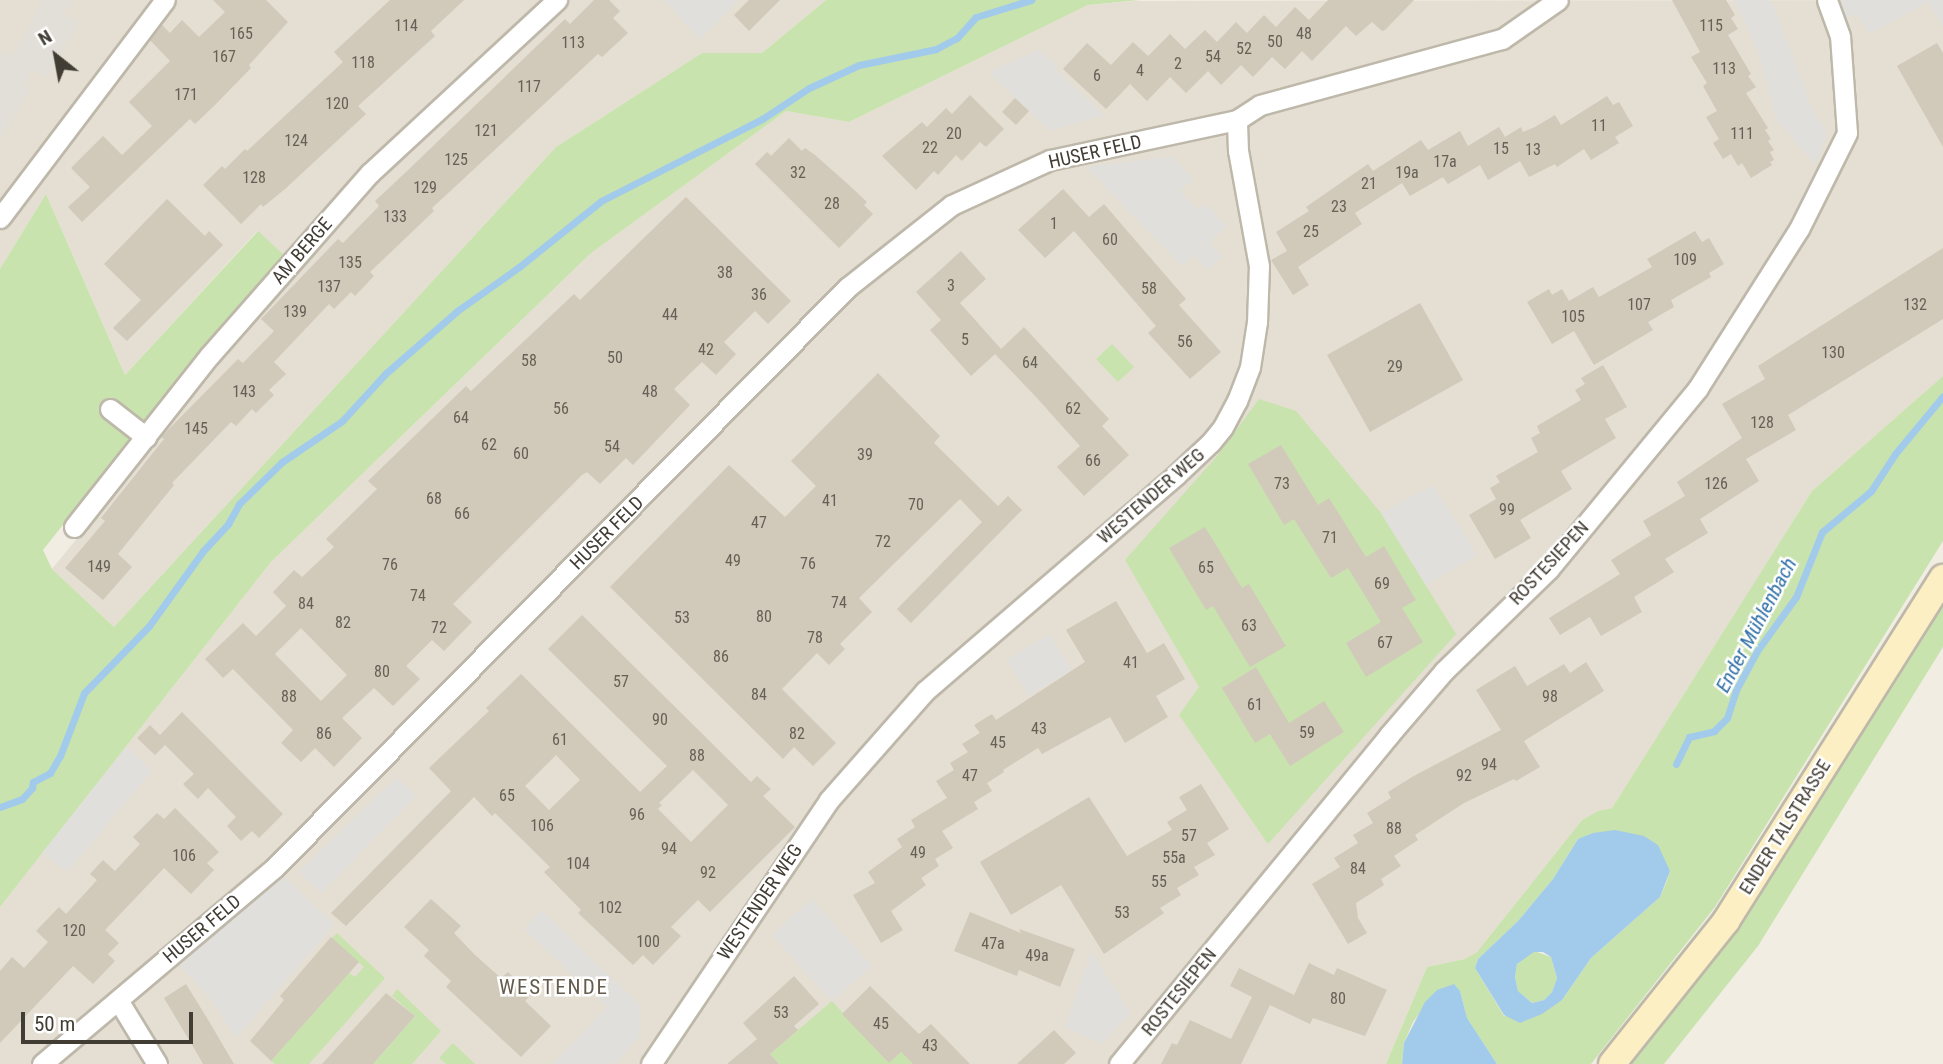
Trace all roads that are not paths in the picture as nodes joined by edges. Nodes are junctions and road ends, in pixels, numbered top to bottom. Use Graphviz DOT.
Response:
graph roads {
  1 [pos="165,0"];
  2 [pos="557,0"];
  3 [pos="1558,0"];
  4 [pos="1826,0"];
  5 [pos="1237,120"];
  6 [pos="0,218"];
  7 [pos="110,409"];
  8 [pos="146,437"];
  9 [pos="74,527"];
  10 [pos="1943,578"];
  11 [pos="118,999"];
  12 [pos="42,1064"];
  13 [pos="157,1064"];
  14 [pos="651,1064"];
  15 [pos="1119,1064"];
  16 [pos="1612,1064"];
  1 -- 6 [label="street"];
  2 -- 8 [label="street, AM BERGE"];
  3 -- 5 [label="street"];
  4 -- 15 [label="street, ROSTESIEPEN"];
  5 -- 11 [label="street, HUSER FELD"];
  5 -- 14 [label="street, WESTENDER WEG"];
  7 -- 8 [label="street"];
  8 -- 9 [label="street, AM BERGE"];
  10 -- 16 [label="main road, ENDER TALSTRASSE"];
  11 -- 12 [label="street, HUSER FELD"];
  11 -- 13 [label="street"];
}
